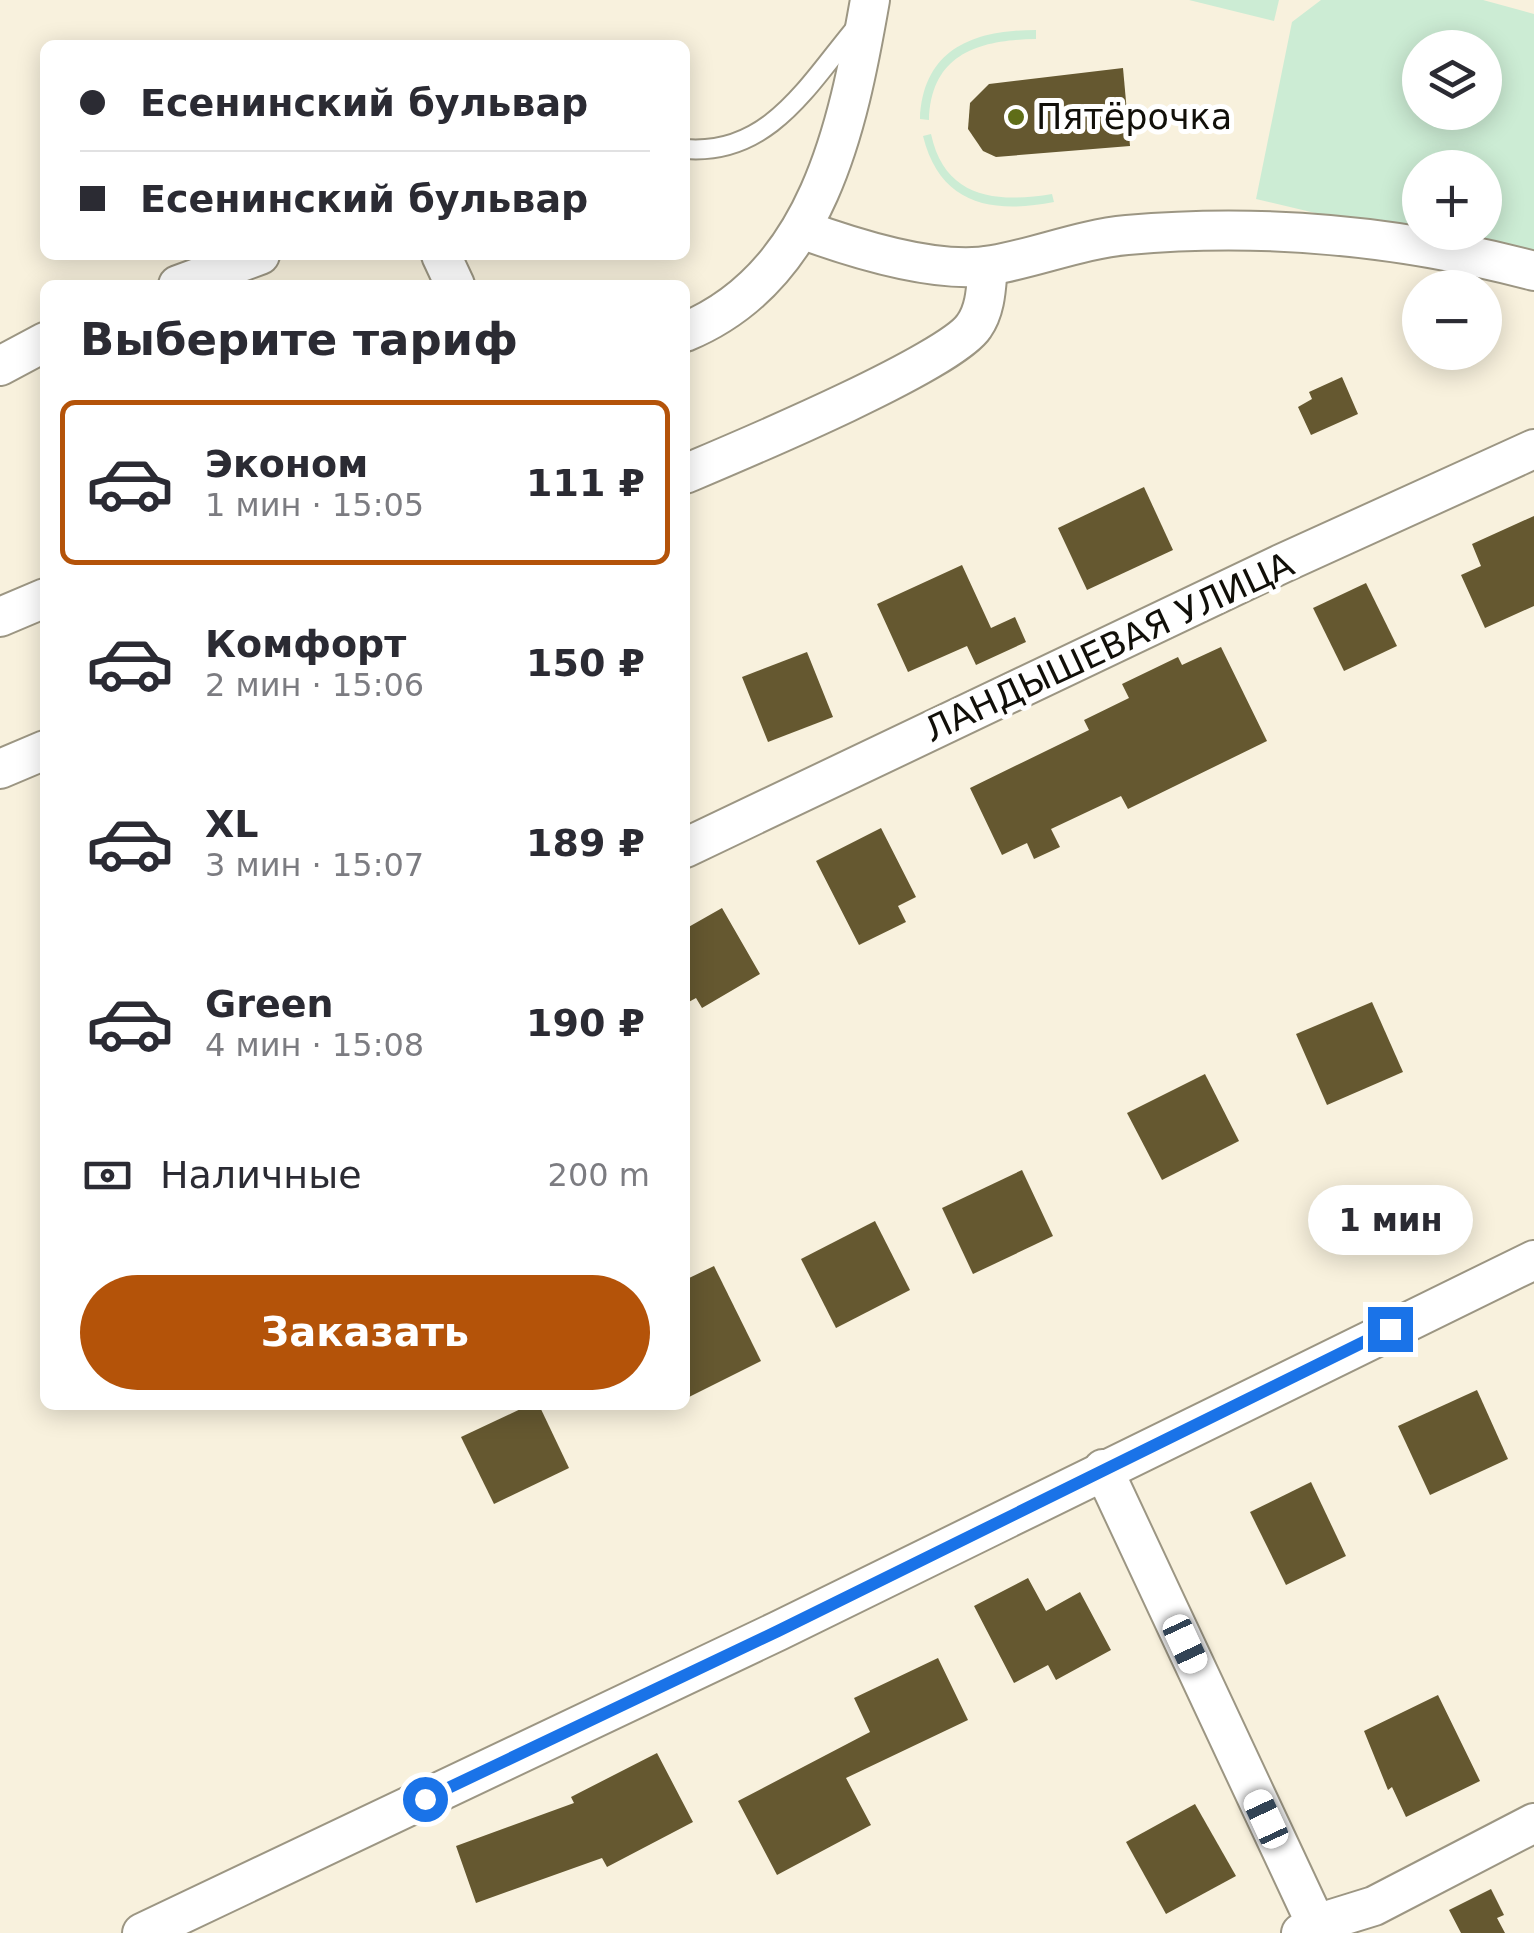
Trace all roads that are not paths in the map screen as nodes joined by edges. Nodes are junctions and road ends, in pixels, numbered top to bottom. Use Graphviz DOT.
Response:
graph roads {
  1 [pos="869,6"];
  2 [pos="690,150"];
  3 [pos="800,229"];
  4 [pos="246,260"];
  5 [pos="988,266"];
  6 [pos="1534,270"];
  7 [pos="192,280"];
  8 [pos="690,329"];
  9 [pos="40,345"];
  10 [pos="0,366"];
  11 [pos="1534,449"];
  12 [pos="690,472"];
  13 [pos="40,600"];
  14 [pos="0,617"];
  15 [pos="40,752"];
  16 [pos="0,769"];
  17 [pos="690,846"];
  18 [pos="1534,1260"];
  19 [pos="1103,1469"];
  20 [pos="1534,1823"];
  21 [pos="1381,1919"];
  22 [pos="1308,1929"];
  23 [pos="142,1933"];
  1 -- 2 [label="lane"];
  1 -- 3 [label="street"];
  3 -- 5 [label="street"];
  3 -- 8 [label="street"];
  4 -- 7 [label="street"];
  5 -- 6 [label="street"];
  5 -- 12 [label="street"];
  9 -- 10 [label="street"];
  11 -- 17 [label="street, ЛАНДЫШЕВАЯ УЛИЦА"];
  13 -- 14 [label="street"];
  15 -- 16 [label="street"];
  18 -- 19 [label="street"];
  19 -- 22 [label="street"];
  19 -- 23 [label="street"];
  20 -- 21 [label="street"];
  21 -- 22 [label="street"];
}
